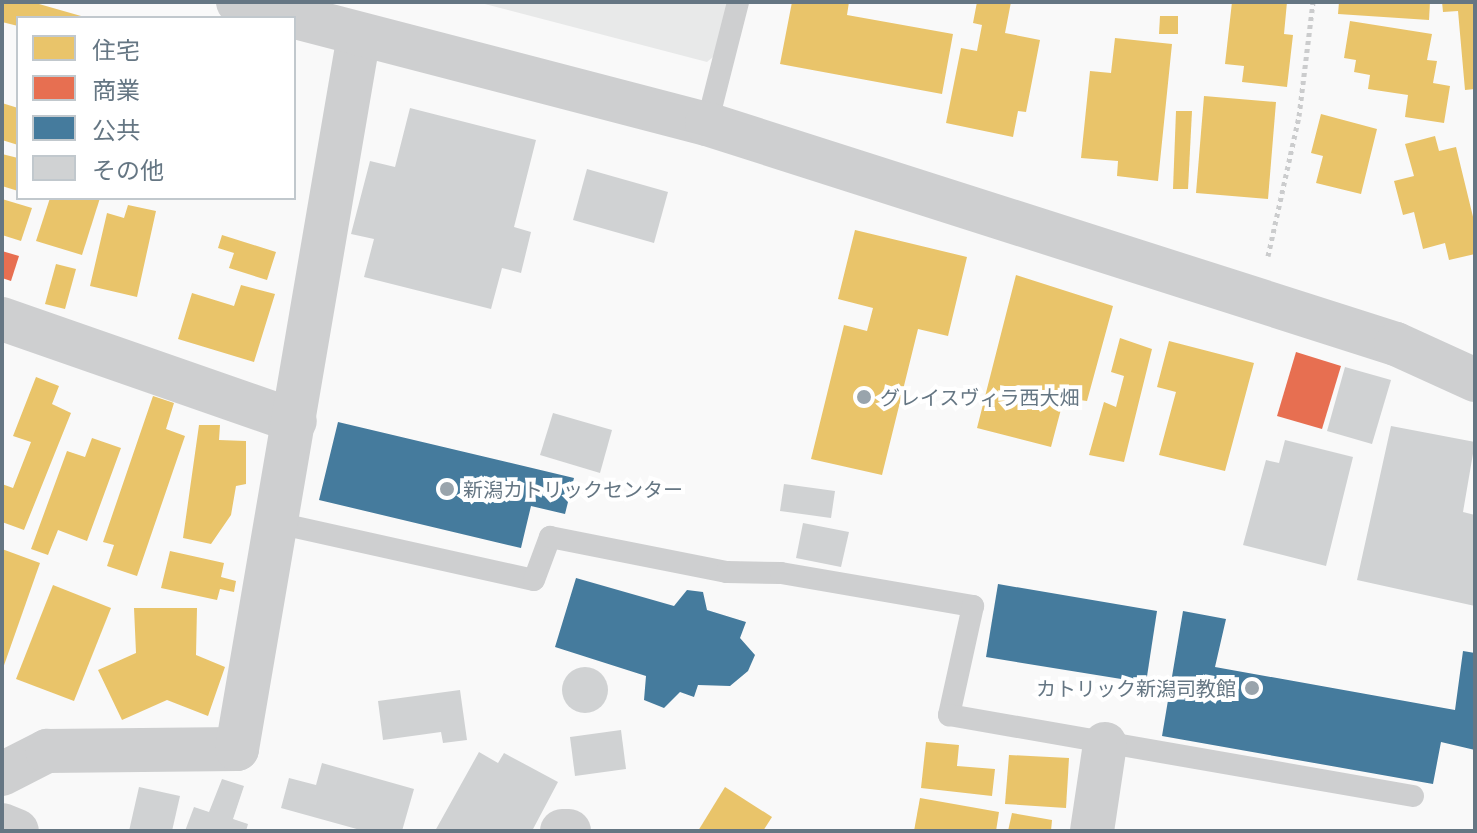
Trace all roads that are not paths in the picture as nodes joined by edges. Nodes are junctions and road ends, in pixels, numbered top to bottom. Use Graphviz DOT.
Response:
graph roads {
  1 [pos="238,2"];
  2 [pos="738,2"];
  3 [pos="289,16"];
  4 [pos="296,18"];
  5 [pos="359,35"];
  6 [pos="707,124"];
  7 [pos="2,319"];
  8 [pos="1475,380"];
  9 [pos="295,421"];
  10 [pos="277,523"];
  11 [pos="2,733"];
  12 [pos="1105,744"];
  13 [pos="47,751"];
  14 [pos="2,774"];
  15 [pos="1413,796"];
  16 [pos="2,825"];
  17 [pos="17,831"];
  18 [pos="562,831"];
  19 [pos="569,831"];
  20 [pos="1092,831"];
  1 -- 3 [label="street"];
  2 -- 6 [label="lane"];
  4 -- 5 [label="street"];
  5 -- 6 [label="street"];
  5 -- 9 [label="street"];
  6 -- 8 [label="street"];
  7 -- 9 [label="street"];
  9 -- 10 [label="street"];
  10 -- 12 [label="lane"];
  10 -- 13 [label="street"];
  11 -- 13 [label="street"];
  12 -- 15 [label="lane"];
  12 -- 20 [label="street"];
  13 -- 14 [label="street"];
  16 -- 17 [label="street"];
  18 -- 19 [label="street"];
}
